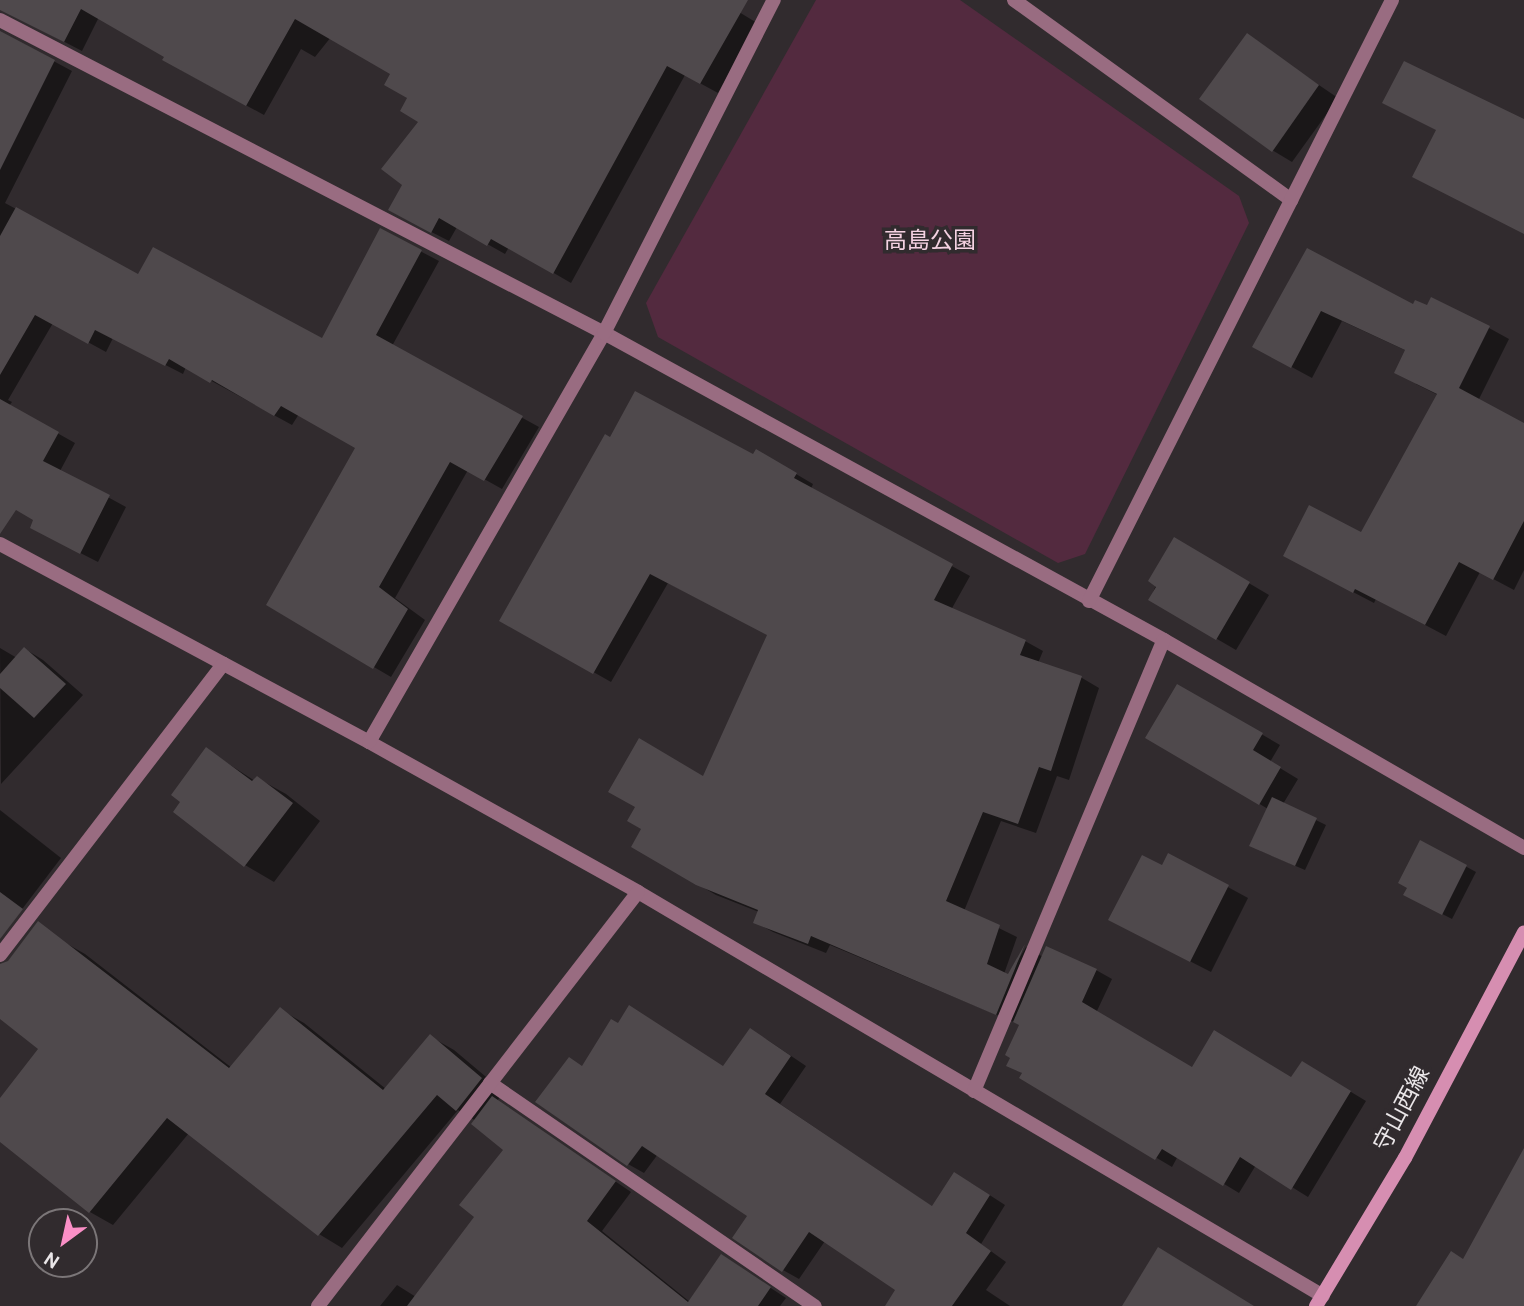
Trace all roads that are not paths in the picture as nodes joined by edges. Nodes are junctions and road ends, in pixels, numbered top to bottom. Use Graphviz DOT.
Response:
graph roads {
  1 [pos="774,0"];
  2 [pos="1014,0"];
  3 [pos="1392,0"];
  4 [pos="0,20"];
  5 [pos="1291,200"];
  6 [pos="604,333"];
  7 [pos="0,544"];
  8 [pos="1089,601"];
  9 [pos="1164,639"];
  10 [pos="223,664"];
  11 [pos="369,742"];
  12 [pos="1524,848"];
  13 [pos="638,892"];
  14 [pos="1524,932"];
  15 [pos="0,956"];
  16 [pos="490,1083"];
  17 [pos="974,1091"];
  18 [pos="1320,1301"];
  19 [pos="318,1306"];
  20 [pos="815,1306"];
  1 -- 6 [label="street"];
  2 -- 5 [label="street"];
  3 -- 5 [label="street"];
  4 -- 6 [label="street"];
  5 -- 8 [label="street"];
  6 -- 8 [label="street"];
  6 -- 11 [label="street"];
  7 -- 10 [label="street"];
  8 -- 9 [label="street"];
  9 -- 12 [label="street"];
  9 -- 17 [label="street"];
  10 -- 11 [label="street"];
  10 -- 15 [label="street"];
  11 -- 13 [label="street"];
  13 -- 16 [label="street"];
  13 -- 17 [label="street"];
  14 -- 18 [label="main road, 守山西線"];
  16 -- 19 [label="street"];
  16 -- 20 [label="street"];
  17 -- 18 [label="street"];
}
